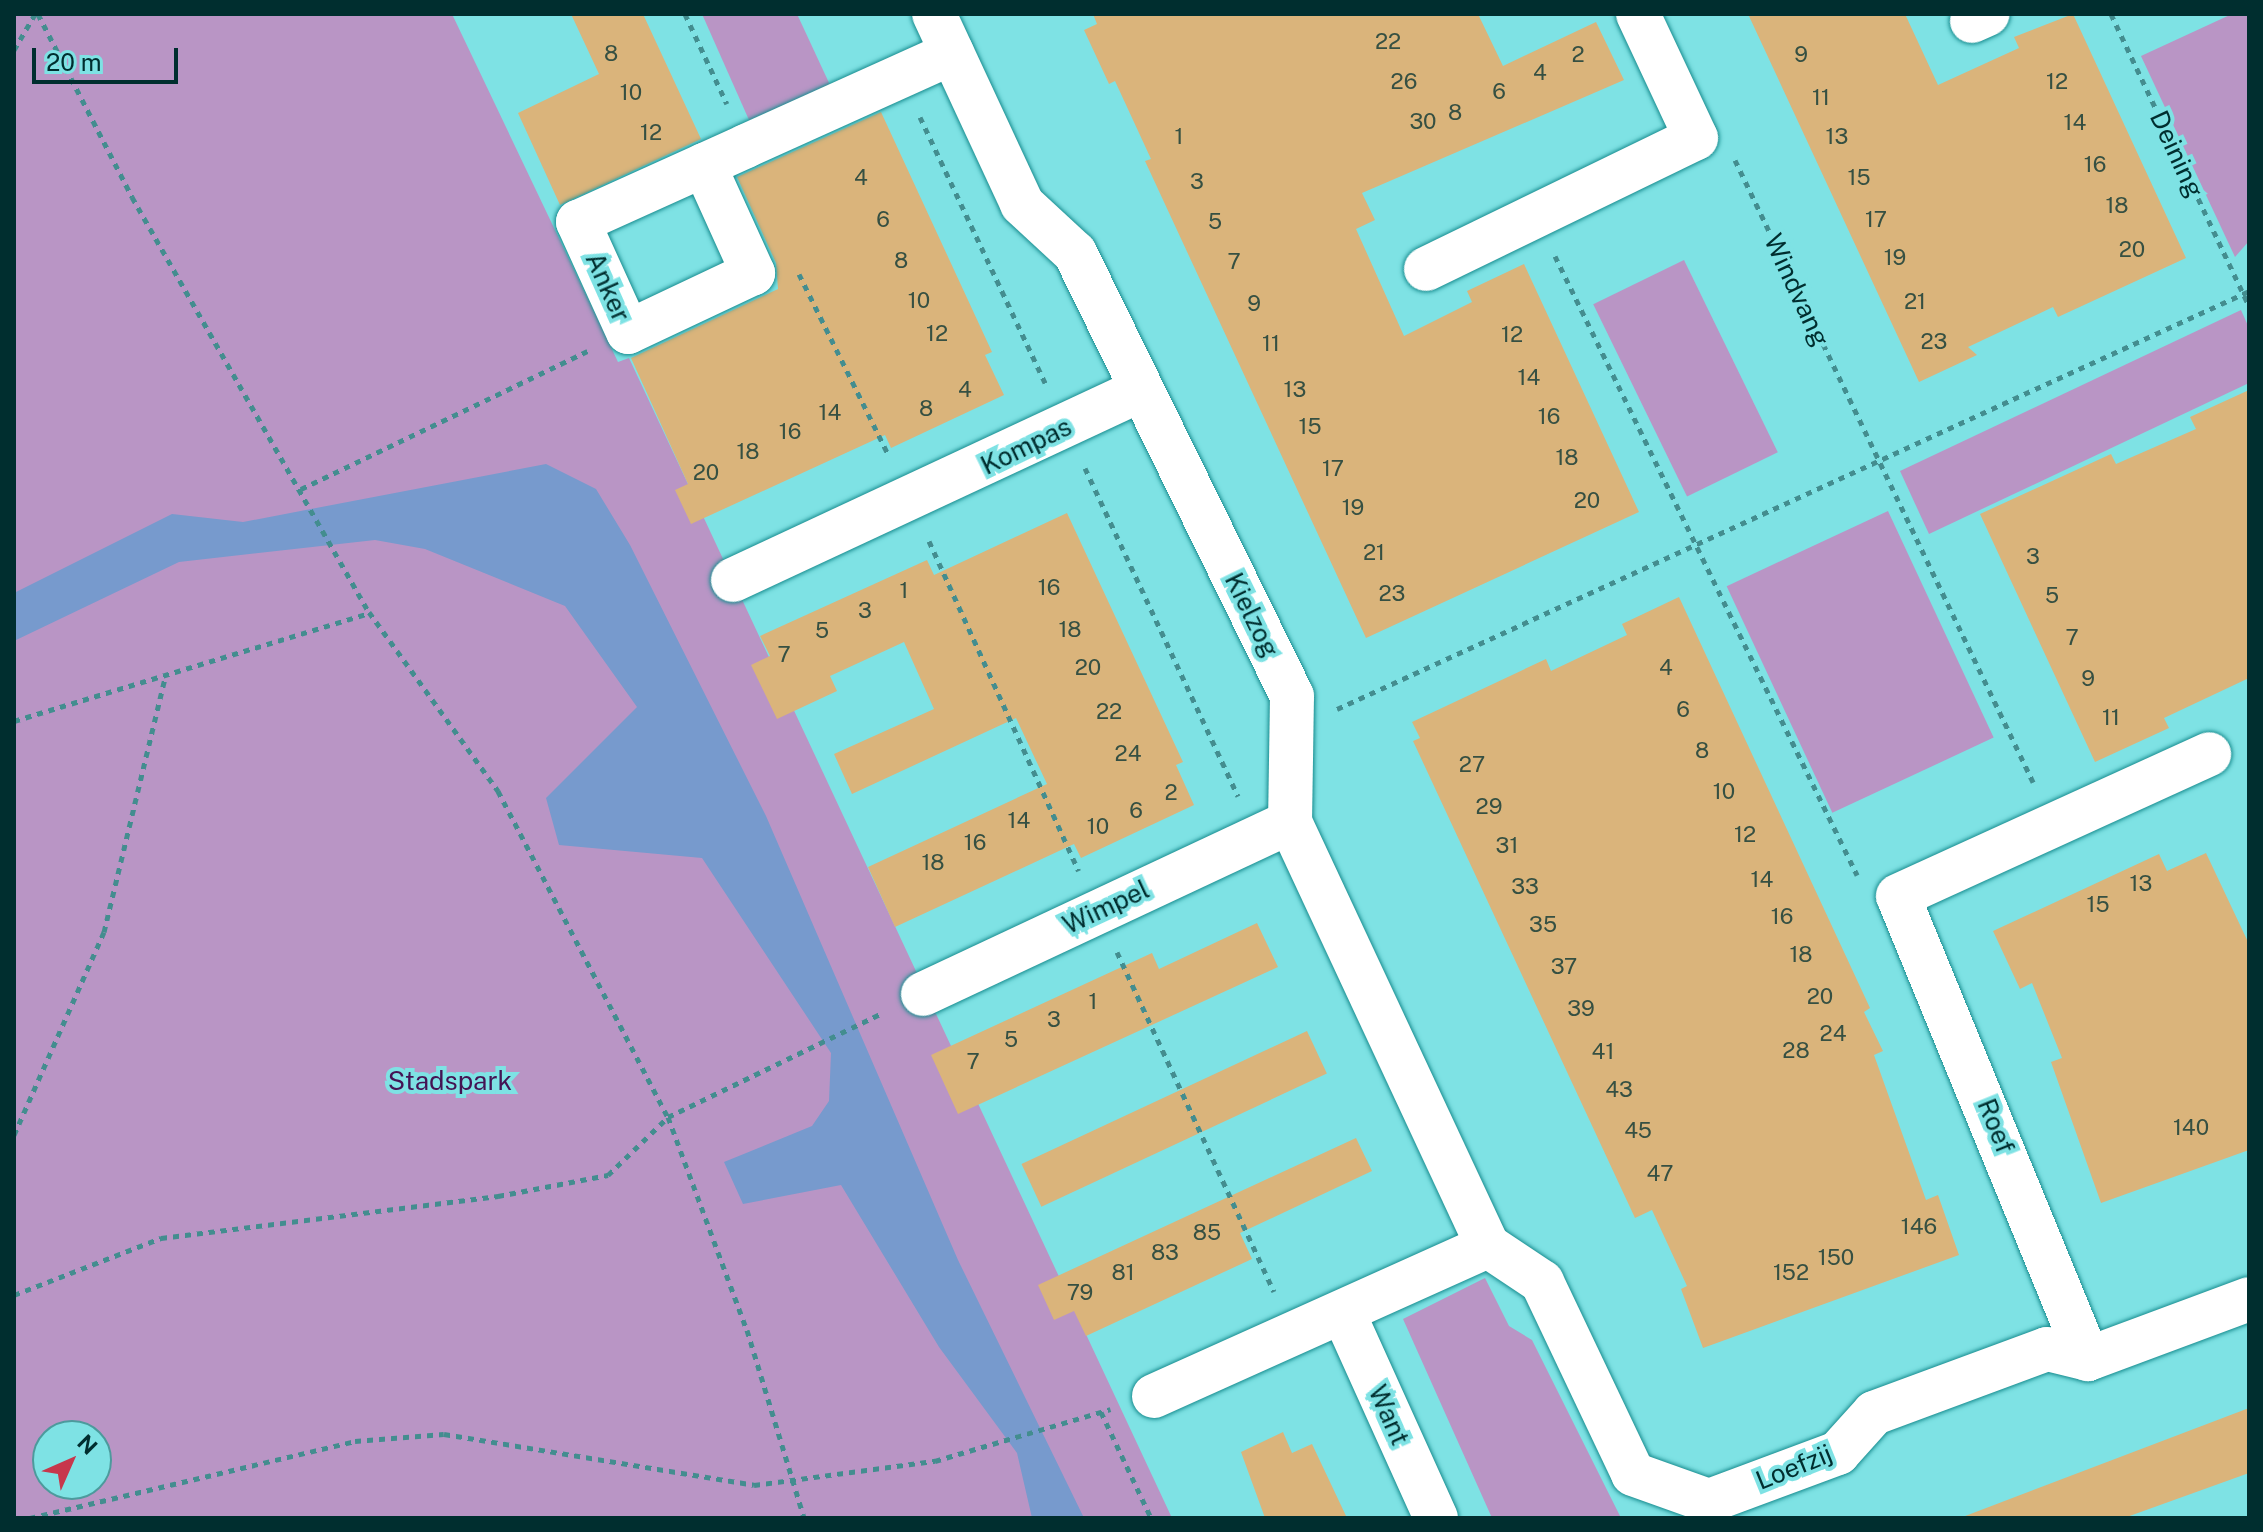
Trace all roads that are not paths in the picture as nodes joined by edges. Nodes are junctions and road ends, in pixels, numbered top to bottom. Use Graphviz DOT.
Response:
graph roads {
  1 [pos="934,14"];
  2 [pos="1638,14"];
  3 [pos="952,53"];
  4 [pos="704,165"];
  5 [pos="1426,269"];
  6 [pos="1140,390"];
  7 [pos="733,580"];
  8 [pos="2209,754"];
  9 [pos="1290,822"];
  10 [pos="923,994"];
  11 [pos="1488,1246"];
  12 [pos="2249,1299"];
  13 [pos="1343,1312"];
  14 [pos="2088,1359"];
  15 [pos="1154,1396"];
  16 [pos="1436,1518"];
  1 -- 3 [label="street, Kielzog"];
  2 -- 5 [label="street"];
  3 -- 4 [label="street, Anker"];
  3 -- 6 [label="street, Kielzog"];
  4 -- 4 [label="street, Anker"];
  6 -- 7 [label="street, Kompas"];
  6 -- 9 [label="street, Kielzog"];
  8 -- 14 [label="street, Roef"];
  9 -- 10 [label="street, Wimpel"];
  9 -- 11 [label="street, Kielzog"];
  11 -- 13 [label="street"];
  11 -- 14 [label="street, Loefzij"];
  12 -- 14 [label="street"];
  13 -- 15 [label="street"];
  13 -- 16 [label="street, Want"];
}
